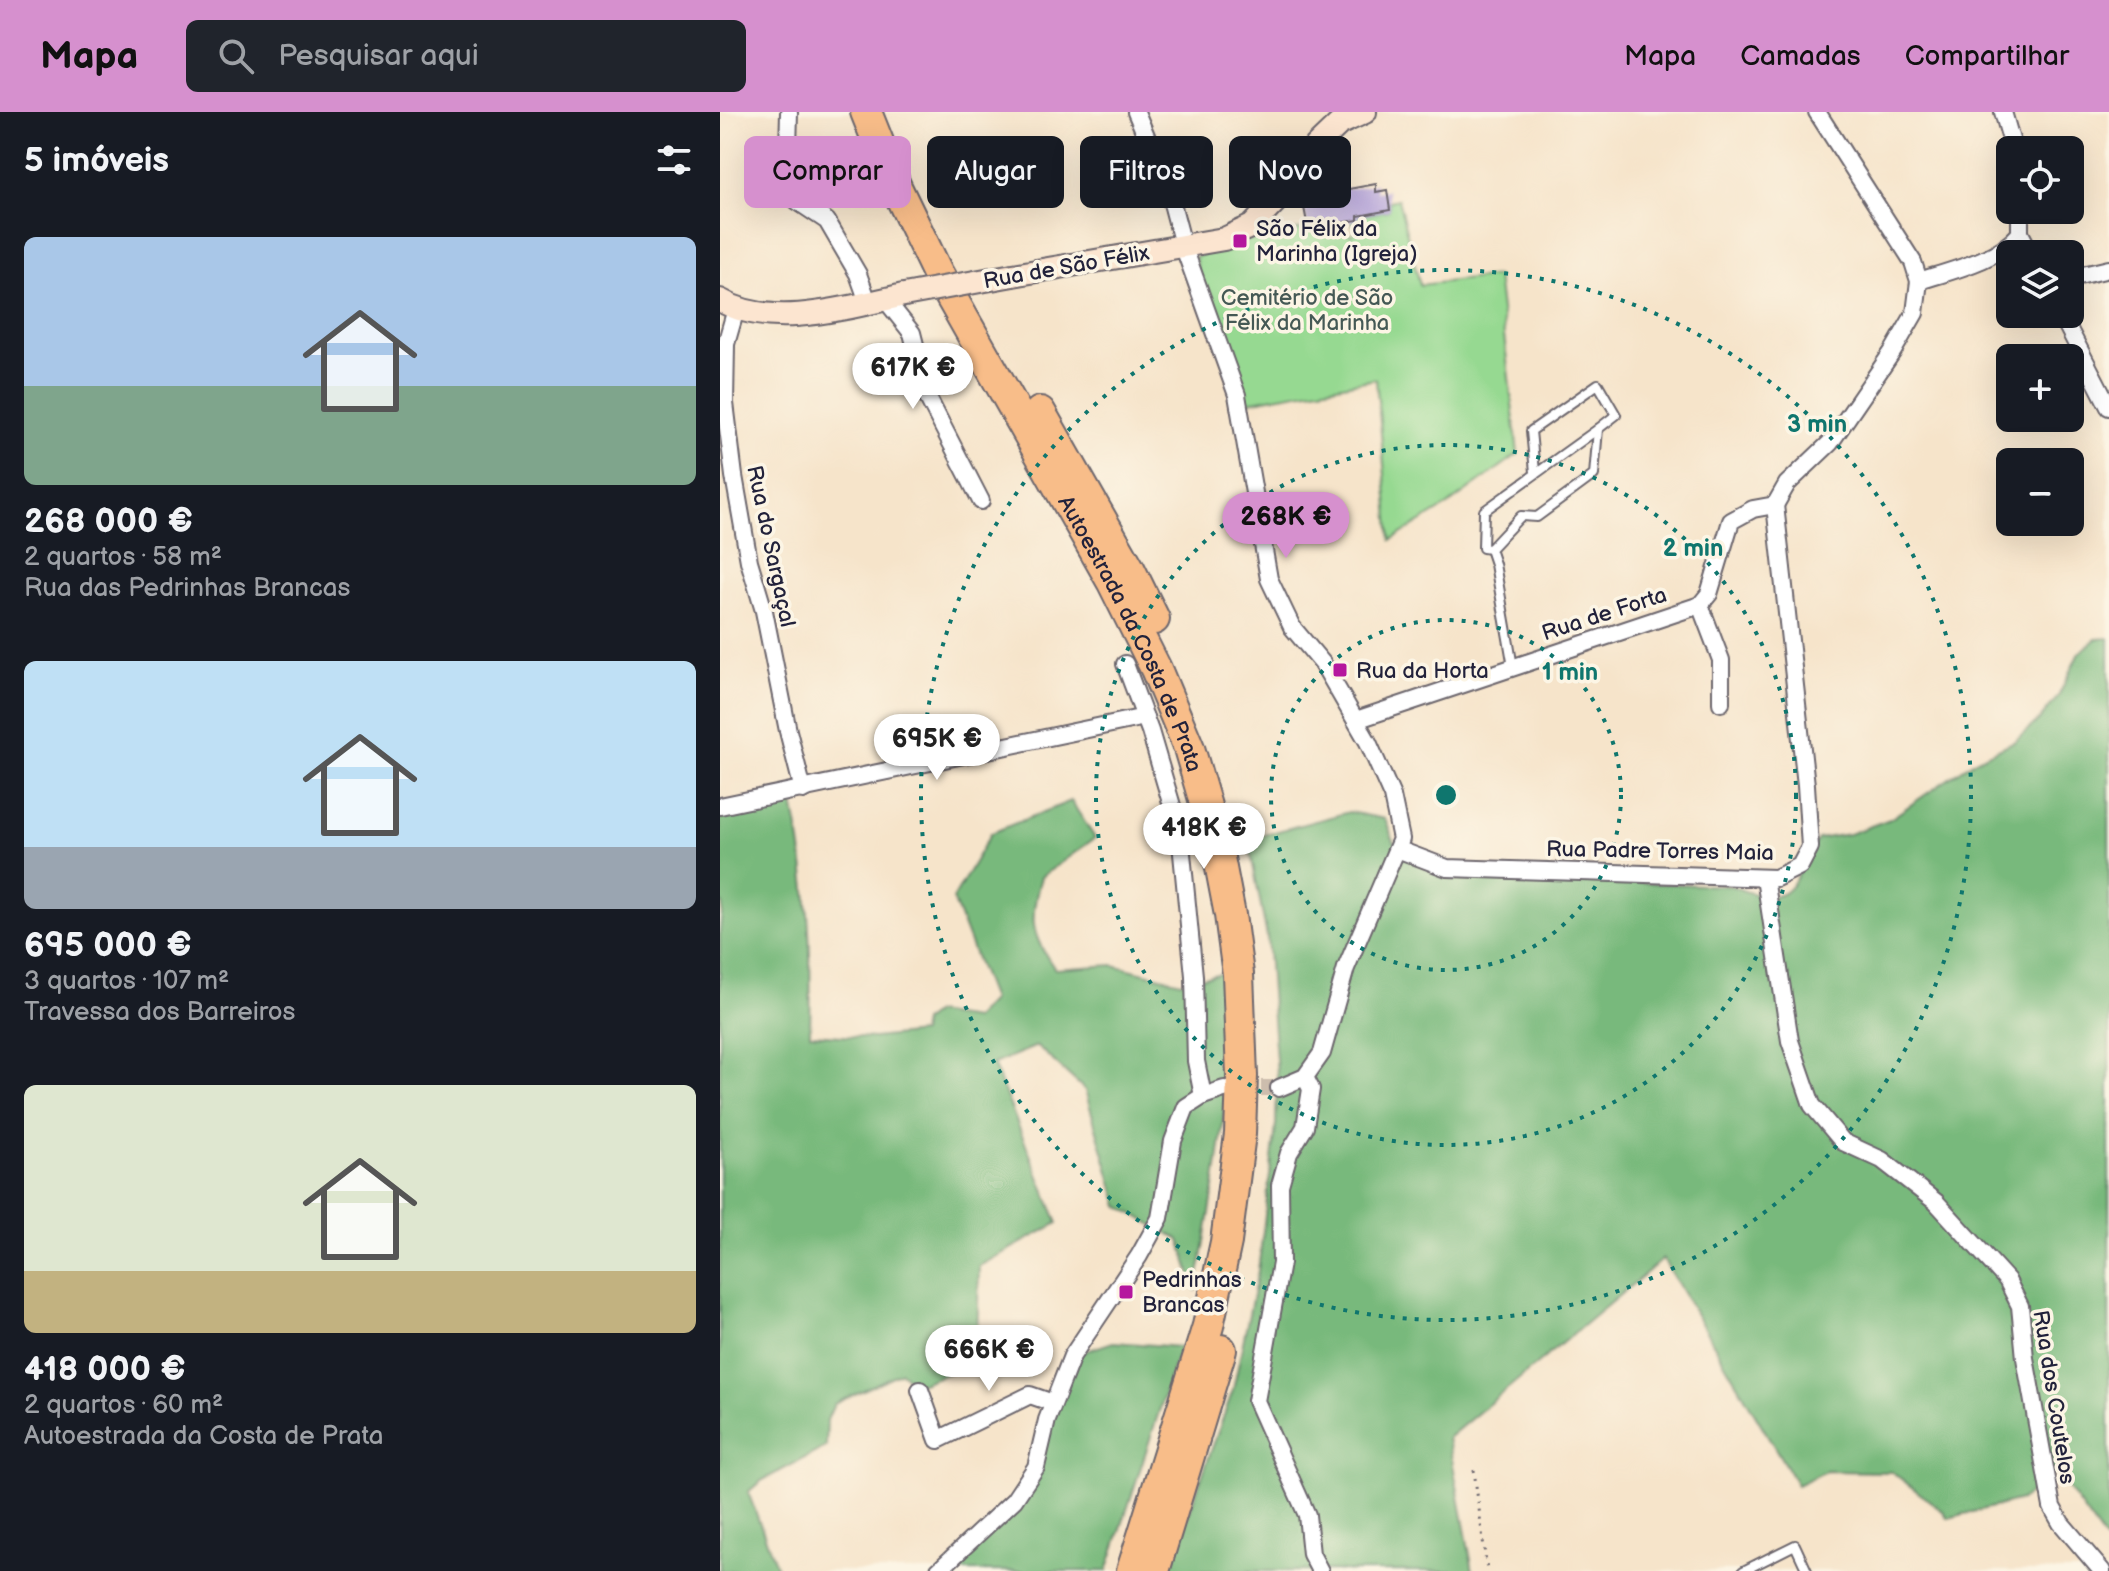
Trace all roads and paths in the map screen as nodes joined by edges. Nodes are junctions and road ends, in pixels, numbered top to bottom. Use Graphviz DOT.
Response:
graph roads {
  1 [pos="789,112"];
  2 [pos="866,112"];
  3 [pos="886,112"];
  4 [pos="1136,112"];
  5 [pos="1365,112"];
  6 [pos="1817,112"];
  7 [pos="2003,112"];
  8 [pos="1339,118"];
  9 [pos="2010,136"];
  10 [pos="2020,224"];
  11 [pos="2020,233"];
  12 [pos="2024,240"];
  13 [pos="1183,245"];
  14 [pos="2109,269"];
  15 [pos="2084,275"];
  16 [pos="1919,281"];
  17 [pos="886,299"];
  18 [pos="728,305"];
  19 [pos="2068,328"];
  20 [pos="2109,407"];
  21 [pos="1598,429"];
  22 [pos="1535,472"];
  23 [pos="981,501"];
  24 [pos="1775,505"];
  25 [pos="1490,549"];
  26 [pos="1700,605"];
  27 [pos="1125,664"];
  28 [pos="1513,667"];
  29 [pos="1721,703"];
  30 [pos="1145,717"];
  31 [pos="1356,720"];
  32 [pos="803,790"];
  33 [pos="720,806"];
  34 [pos="1397,849"];
  35 [pos="1765,878"];
  36 [pos="1305,1077"];
  37 [pos="1279,1088"];
  38 [pos="1224,1089"];
  39 [pos="1203,1096"];
  40 [pos="920,1390"];
  41 [pos="1053,1403"];
  42 [pos="1474,1470"];
  43 [pos="938,1571"];
  44 [pos="1132,1571"];
  45 [pos="1154,1571"];
  46 [pos="1320,1571"];
  47 [pos="1487,1571"];
  48 [pos="1743,1571"];
  49 [pos="1807,1571"];
  50 [pos="2102,1571"];
  1 -- 17 [label="street"];
  2 -- 44 [label="highway, Autoestrada da Costa de Prata"];
  3 -- 45 [label="highway, Autoestrada da Costa de Prata"];
  4 -- 13 [label="street"];
  5 -- 8 [label="main road, Rua de São Félix"];
  6 -- 16 [label="street"];
  7 -- 9 [label="street"];
  8 -- 13 [label="main road, Rua de São Félix"];
  10 -- 11 [label="street"];
  11 -- 12 [label="street"];
  11 -- 16 [label="street"];
  13 -- 17 [label="main road, Rua de São Félix, bridge"];
  13 -- 31 [label="street"];
  14 -- 15 [label="street"];
  16 -- 24 [label="street"];
  17 -- 18 [label="main road, Rua de São Félix"];
  17 -- 23 [label="street"];
  18 -- 32 [label="street, Rua do Sargaçal"];
  19 -- 20 [label="street"];
  21 -- 22 [label="lane"];
  21 -- 22 [label="lane"];
  21 -- 25 [label="lane"];
  22 -- 25 [label="lane"];
  24 -- 26 [label="street, Rua de Forta"];
  24 -- 35 [label="street, Rua Padre Torres Maia"];
  25 -- 28 [label="lane"];
  26 -- 28 [label="street, Rua de Forta"];
  26 -- 29 [label="street"];
  27 -- 30 [label="street"];
  28 -- 31 [label="street, Rua de Forta"];
  30 -- 32 [label="street"];
  30 -- 39 [label="street"];
  31 -- 34 [label="street"];
  32 -- 33 [label="street"];
  34 -- 35 [label="street, Rua Padre Torres Maia"];
  34 -- 36 [label="street"];
  35 -- 50 [label="street, Rua dos Coutelos"];
  36 -- 37 [label="street"];
  36 -- 46 [label="street"];
  38 -- 39 [label="street"];
  39 -- 41 [label="street"];
  40 -- 41 [label="street"];
  41 -- 43 [label="street"];
  42 -- 47 [label="path"];
  48 -- 49 [label="lane"];
}
